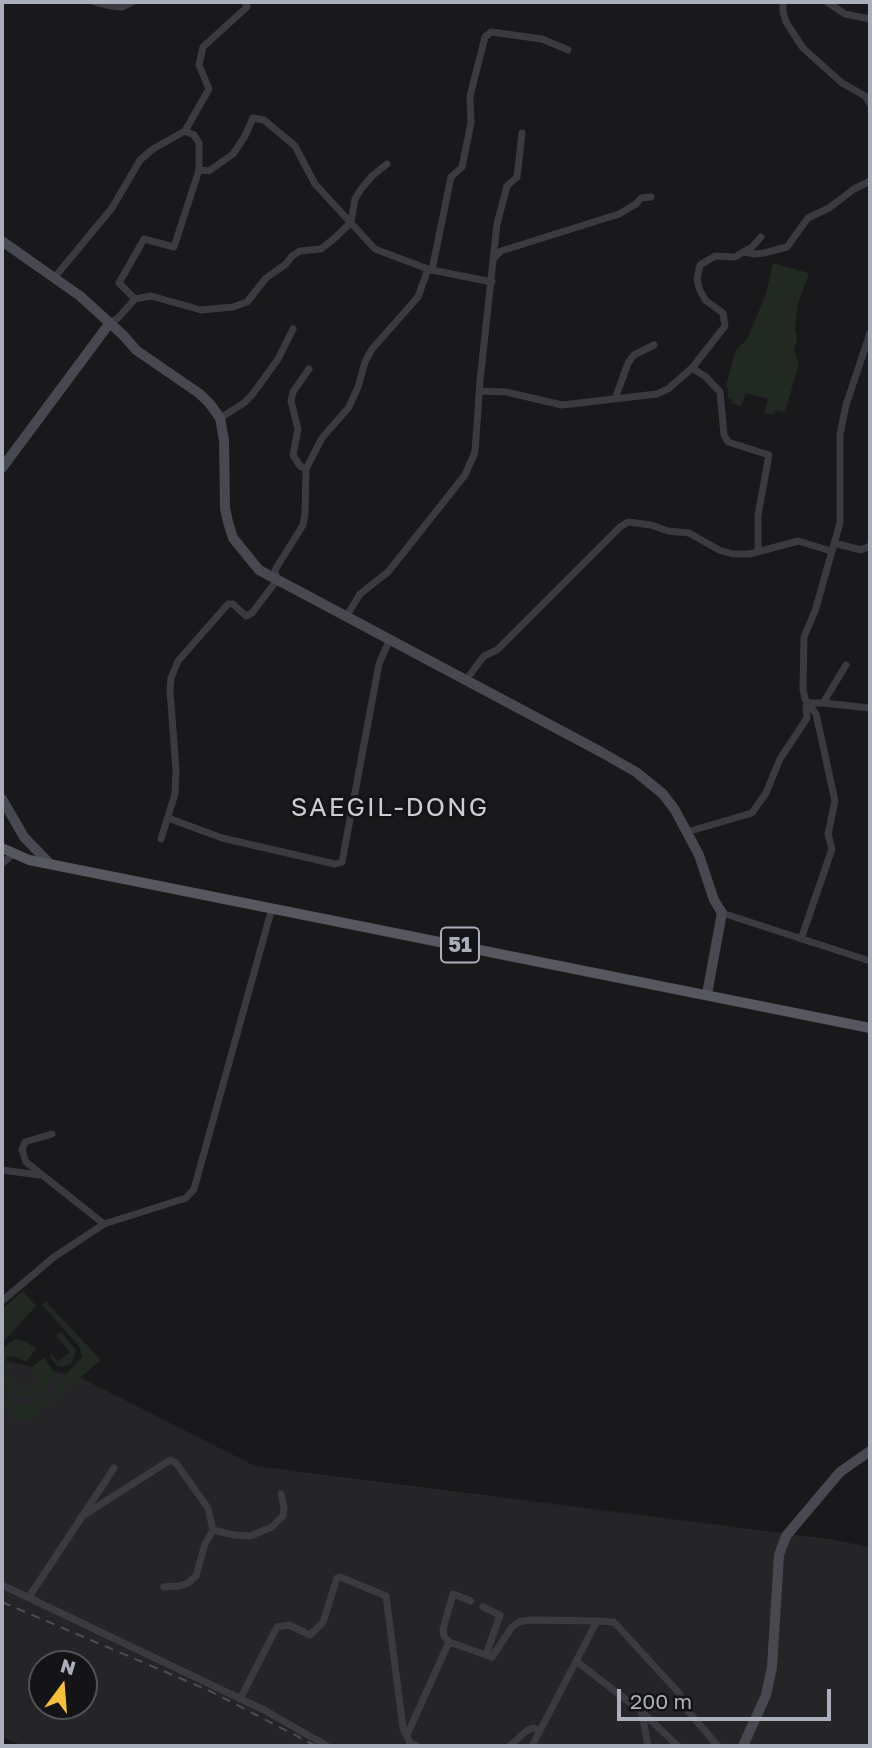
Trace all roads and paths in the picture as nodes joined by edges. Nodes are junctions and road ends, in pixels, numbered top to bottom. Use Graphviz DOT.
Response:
graph roads {
  1 [pos="95,2"];
  2 [pos="132,2"];
  3 [pos="246,2"];
  4 [pos="782,2"];
  5 [pos="827,2"];
  6 [pos="870,19"];
  7 [pos="568,50"];
  8 [pos="857,89"];
  9 [pos="870,93"];
  10 [pos="870,104"];
  11 [pos="185,131"];
  12 [pos="522,134"];
  13 [pos="387,164"];
  14 [pos="199,170"];
  15 [pos="870,181"];
  16 [pos="651,197"];
  17 [pos="351,222"];
  18 [pos="761,237"];
  19 [pos="2,242"];
  20 [pos="745,252"];
  21 [pos="493,258"];
  22 [pos="430,270"];
  23 [pos="54,278"];
  24 [pos="492,282"];
  25 [pos="135,299"];
  26 [pos="109,324"];
  27 [pos="293,329"];
  28 [pos="870,333"];
  29 [pos="654,345"];
  30 [pos="692,368"];
  31 [pos="309,369"];
  32 [pos="480,391"];
  33 [pos="615,399"];
  34 [pos="220,418"];
  35 [pos="2,468"];
  36 [pos="306,468"];
  37 [pos="834,543"];
  38 [pos="870,546"];
  39 [pos="758,551"];
  40 [pos="831,551"];
  41 [pos="277,580"];
  42 [pos="345,617"];
  43 [pos="389,641"];
  44 [pos="846,665"];
  45 [pos="466,680"];
  46 [pos="809,703"];
  47 [pos="823,703"];
  48 [pos="870,708"];
  49 [pos="2,799"];
  50 [pos="168,818"];
  51 [pos="687,832"];
  52 [pos="161,839"];
  53 [pos="2,848"];
  54 [pos="13,854"];
  55 [pos="2,864"];
  56 [pos="50,864"];
  57 [pos="272,908"];
  58 [pos="722,913"];
  59 [pos="801,939"];
  60 [pos="870,961"];
  61 [pos="707,994"];
  62 [pos="870,1028"];
  63 [pos="52,1134"];
  64 [pos="2,1170"];
  65 [pos="43,1176"];
  66 [pos="104,1224"];
  67 [pos="2,1301"];
  68 [pos="870,1451"];
  69 [pos="114,1468"];
  70 [pos="281,1494"];
  71 [pos="81,1517"];
  72 [pos="213,1530"];
  73 [pos="2,1585"];
  74 [pos="164,1587"];
  75 [pos="29,1597"];
  76 [pos="471,1601"];
  77 [pos="483,1607"];
  78 [pos="597,1621"];
  79 [pos="449,1642"];
  80 [pos="486,1655"];
  81 [pos="576,1661"];
  82 [pos="240,1699"];
  83 [pos="642,1712"];
  84 [pos="540,1731"];
  85 [pos="407,1735"];
  86 [pos="327,1746"];
  87 [pos="417,1746"];
  88 [pos="510,1746"];
  89 [pos="532,1746"];
  90 [pos="648,1746"];
  91 [pos="678,1746"];
  92 [pos="718,1746"];
  93 [pos="743,1746"];
  1 -- 2 [label="street"];
  3 -- 11 [label="street"];
  4 -- 8 [label="street"];
  5 -- 6 [label="street"];
  7 -- 22 [label="street"];
  8 -- 9 [label="street"];
  8 -- 10 [label="street"];
  11 -- 14 [label="street"];
  11 -- 23 [label="street"];
  12 -- 21 [label="street"];
  13 -- 17 [label="street"];
  14 -- 17 [label="street"];
  14 -- 25 [label="street"];
  15 -- 20 [label="street"];
  16 -- 21 [label="street"];
  17 -- 22 [label="street"];
  17 -- 25 [label="street"];
  18 -- 20 [label="street"];
  19 -- 23 [label="street"];
  20 -- 30 [label="street"];
  21 -- 24 [label="street"];
  22 -- 24 [label="street"];
  22 -- 36 [label="street"];
  23 -- 26 [label="street"];
  24 -- 32 [label="street"];
  25 -- 26 [label="street"];
  26 -- 34 [label="street"];
  26 -- 35 [label="street"];
  27 -- 34 [label="street"];
  28 -- 37 [label="street"];
  29 -- 33 [label="street"];
  30 -- 33 [label="street"];
  30 -- 39 [label="street"];
  31 -- 36 [label="street"];
  32 -- 33 [label="street"];
  32 -- 42 [label="street"];
  34 -- 41 [label="street"];
  36 -- 41 [label="street"];
  37 -- 38 [label="street"];
  37 -- 40 [label="street"];
  39 -- 40 [label="street"];
  39 -- 45 [label="street"];
  40 -- 46 [label="street"];
  41 -- 42 [label="street"];
  41 -- 50 [label="street"];
  42 -- 43 [label="street"];
  43 -- 45 [label="street"];
  43 -- 50 [label="street"];
  44 -- 47 [label="street"];
  45 -- 51 [label="street"];
  46 -- 47 [label="street"];
  46 -- 51 [label="street"];
  46 -- 59 [label="street"];
  47 -- 48 [label="street"];
  49 -- 56 [label="street"];
  50 -- 52 [label="street"];
  51 -- 58 [label="street"];
  53 -- 54 [label="main road, 51"];
  54 -- 55 [label="street"];
  54 -- 56 [label="main road, 51"];
  56 -- 57 [label="main road, 51"];
  57 -- 61 [label="main road, 51"];
  57 -- 66 [label="street"];
  58 -- 59 [label="street"];
  58 -- 61 [label="street"];
  59 -- 60 [label="street"];
  61 -- 62 [label="main road, 51"];
  63 -- 65 [label="street"];
  64 -- 65 [label="street"];
  65 -- 66 [label="street"];
  66 -- 67 [label="street"];
  68 -- 93 [label="street"];
  69 -- 71 [label="street"];
  70 -- 72 [label="street"];
  71 -- 72 [label="street"];
  71 -- 75 [label="street"];
  72 -- 74 [label="street"];
  73 -- 75 [label="street"];
  75 -- 82 [label="street"];
  76 -- 79 [label="street"];
  77 -- 80 [label="street"];
  78 -- 80 [label="street"];
  78 -- 81 [label="street"];
  78 -- 92 [label="street"];
  79 -- 80 [label="street"];
  79 -- 85 [label="street"];
  81 -- 83 [label="street"];
  81 -- 84 [label="street"];
  82 -- 85 [label="street"];
  82 -- 86 [label="street"];
  83 -- 90 [label="street"];
  83 -- 91 [label="street"];
  84 -- 88 [label="street"];
  84 -- 89 [label="street"];
  85 -- 87 [label="street"];
}
